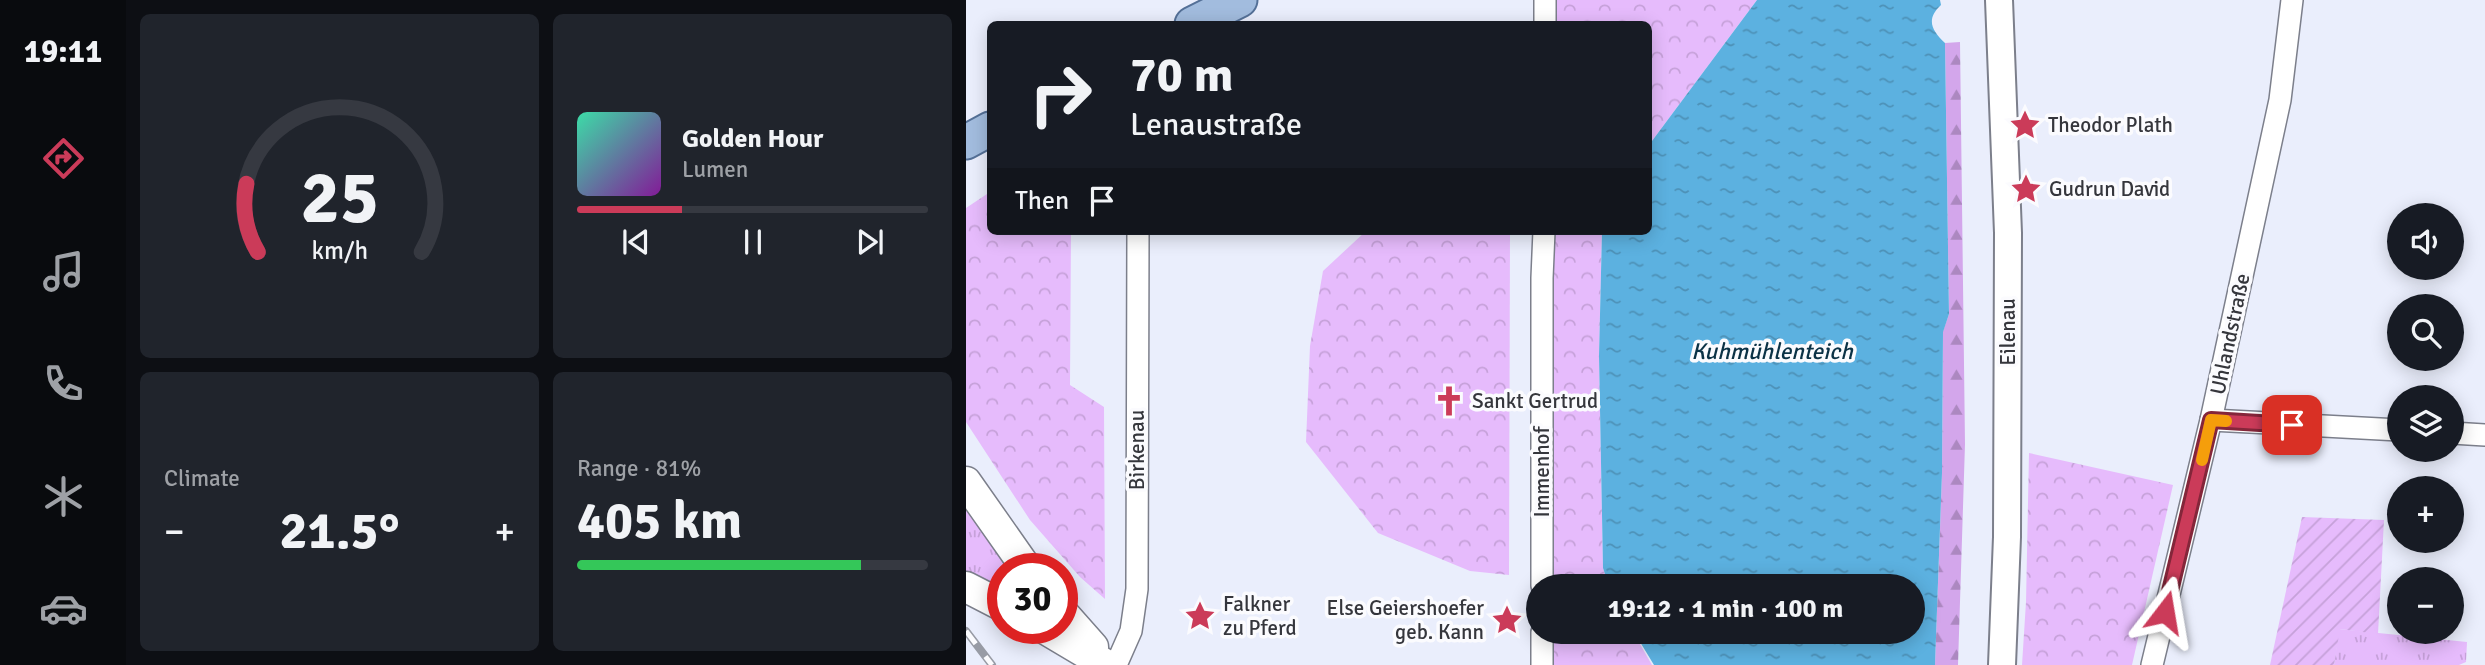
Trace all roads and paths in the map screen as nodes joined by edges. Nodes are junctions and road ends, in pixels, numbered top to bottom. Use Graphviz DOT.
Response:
graph roads {
  1 [pos="1240,0"];
  2 [pos="1545,0"];
  3 [pos="1999,0"];
  4 [pos="2292,0"];
  5 [pos="1198,21"];
  6 [pos="1545,21"];
  7 [pos="987,132"];
  8 [pos="966,142"];
  9 [pos="1138,235"];
  10 [pos="1544,235"];
  11 [pos="2211,420"];
  12 [pos="2387,429"];
  13 [pos="2464,434"];
  14 [pos="2485,435"];
  15 [pos="966,482"];
  16 [pos="1016,553"];
  17 [pos="1542,574"];
  18 [pos="966,587"];
  19 [pos="987,598"];
  20 [pos="1078,630"];
  21 [pos="1072,644"];
  22 [pos="1542,644"];
  23 [pos="1108,665"];
  24 [pos="1116,665"];
  25 [pos="1542,665"];
  26 [pos="2002,665"];
  27 [pos="2152,665"];
  1 -- 5 [label="main road"];
  2 -- 6 [label="street"];
  3 -- 26 [label="street, Eilenau"];
  4 -- 11 [label="street, Uhlandstraße"];
  7 -- 8 [label="main road"];
  9 -- 24 [label="street, Birkenau"];
  10 -- 17 [label="street, Immenhof"];
  11 -- 12 [label="street"];
  11 -- 27 [label="street, Uhlandstraße"];
  13 -- 14 [label="street"];
  15 -- 16 [label="main road"];
  18 -- 19 [label="main road"];
  20 -- 23 [label="main road"];
  21 -- 23 [label="main road"];
  22 -- 25 [label="street"];
}
